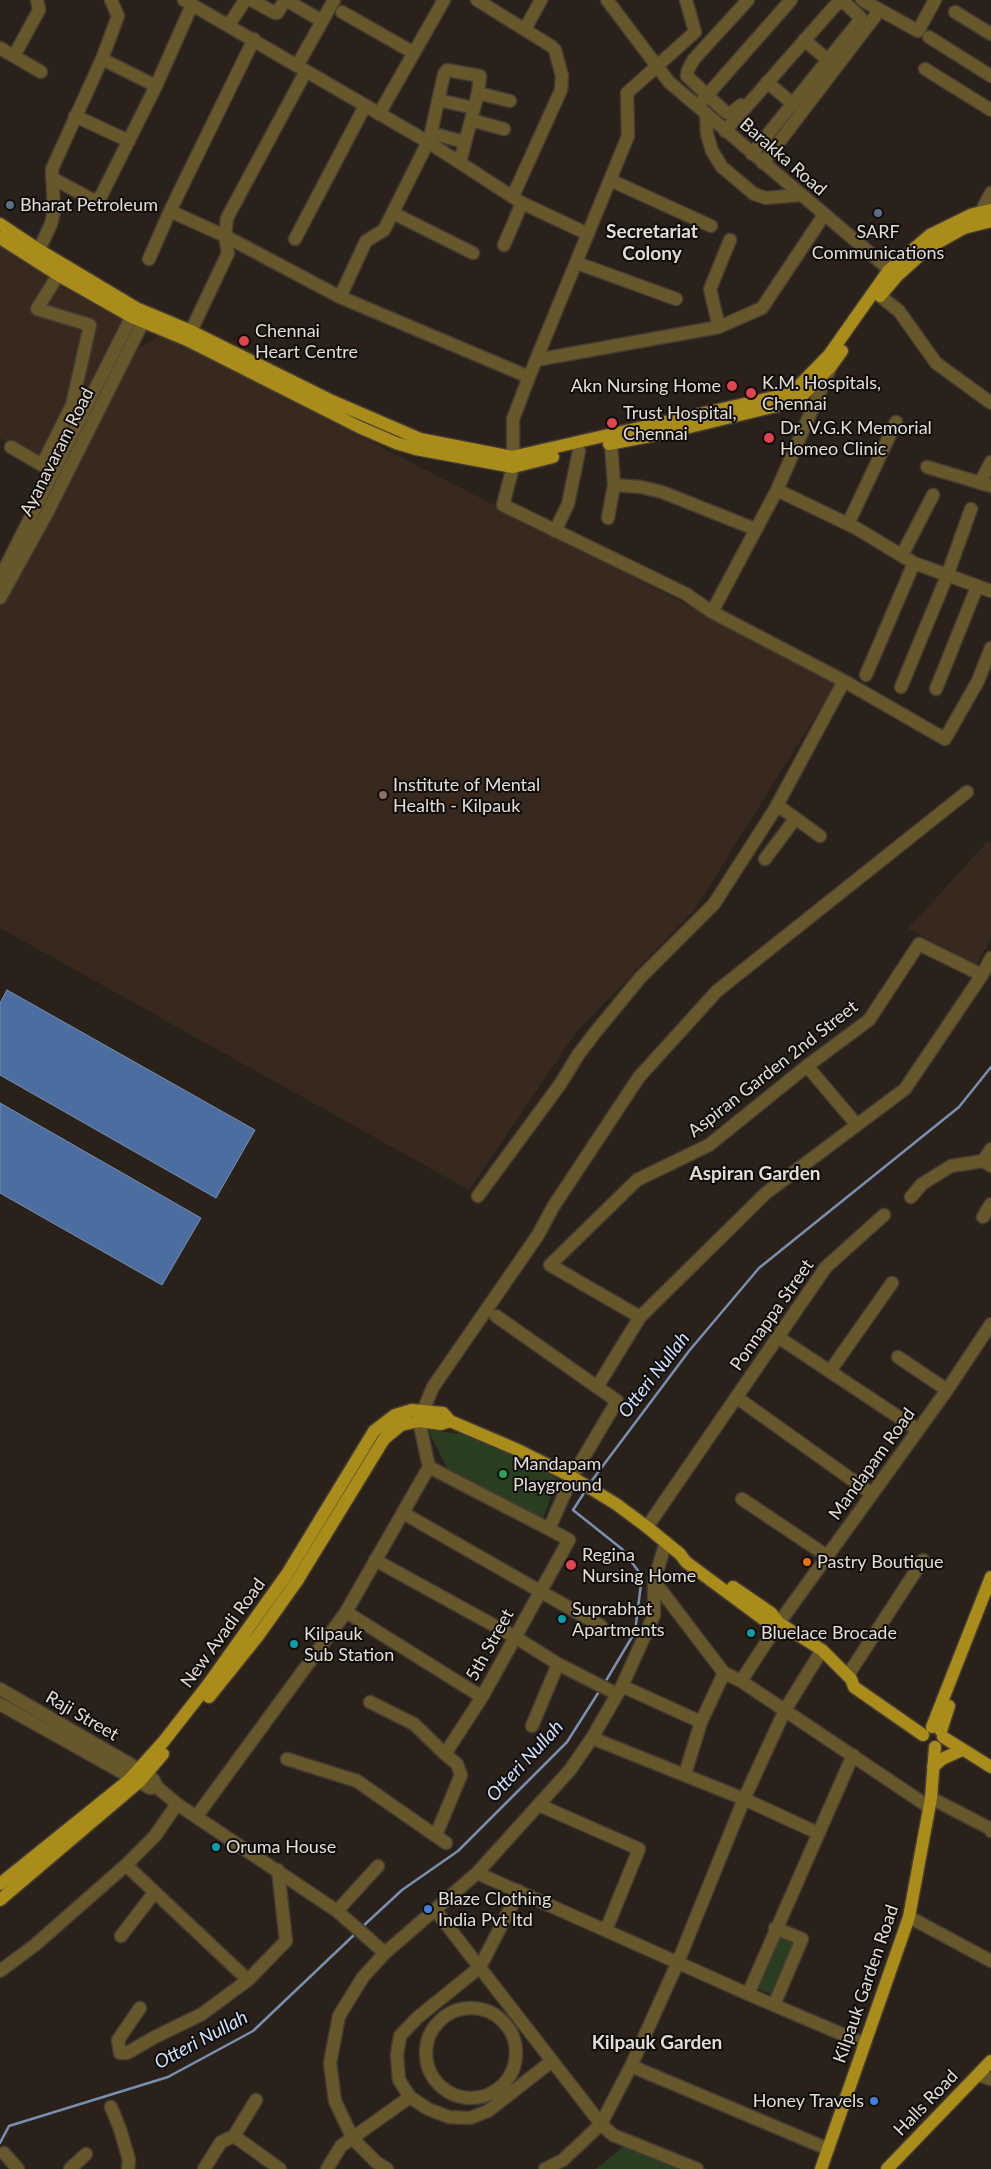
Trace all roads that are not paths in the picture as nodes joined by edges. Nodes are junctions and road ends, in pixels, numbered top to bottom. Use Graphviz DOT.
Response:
graph roads {
  1 [pos="36,0"];
  2 [pos="111,0"];
  3 [pos="237,0"];
  4 [pos="245,0"];
  5 [pos="251,0"];
  6 [pos="286,0"];
  7 [pos="334,0"];
  8 [pos="444,0"];
  9 [pos="477,0"];
  10 [pos="541,0"];
  11 [pos="607,0"];
  12 [pos="686,0"];
  13 [pos="748,0"];
  14 [pos="791,0"];
  15 [pos="829,0"];
  16 [pos="862,0"];
  17 [pos="935,0"];
  18 [pos="188,2"];
  19 [pos="879,11"];
  20 [pos="342,12"];
  21 [pos="955,12"];
  22 [pos="322,22"];
  23 [pos="226,24"];
  24 [pos="525,29"];
  25 [pos="991,34"];
  26 [pos="929,37"];
  27 [pos="254,39"];
  28 [pos="804,40"];
  29 [pos="0,48"];
  30 [pos="414,53"];
  31 [pos="14,56"];
  32 [pos="102,59"];
  33 [pos="828,60"];
  34 [pos="658,66"];
  35 [pos="301,68"];
  36 [pos="925,69"];
  37 [pos="41,72"];
  38 [pos="991,76"];
  39 [pos="767,82"];
  40 [pos="156,86"];
  41 [pos="478,93"];
  42 [pos="706,96"];
  43 [pos="438,100"];
  44 [pos="510,101"];
  45 [pos="793,104"];
  46 [pos="365,106"];
  47 [pos="701,110"];
  48 [pos="991,110"];
  49 [pos="379,114"];
  50 [pos="472,114"];
  51 [pos="75,116"];
  52 [pos="504,129"];
  53 [pos="725,131"];
  54 [pos="129,141"];
  55 [pos="428,142"];
  56 [pos="464,142"];
  57 [pos="752,154"];
  58 [pos="460,162"];
  59 [pos="763,163"];
  60 [pos="52,178"];
  61 [pos="610,180"];
  62 [pos="991,193"];
  63 [pos="800,194"];
  64 [pos="518,199"];
  65 [pos="170,211"];
  66 [pos="986,211"];
  67 [pos="393,214"];
  68 [pos="824,215"];
  69 [pos="991,221"];
  70 [pos="0,224"];
  71 [pos="711,226"];
  72 [pos="588,234"];
  73 [pos="225,236"];
  74 [pos="0,238"];
  75 [pos="295,239"];
  76 [pos="730,240"];
  77 [pos="504,245"];
  78 [pos="39,250"];
  79 [pos="473,253"];
  80 [pos="149,259"];
  81 [pos="577,263"];
  82 [pos="893,273"];
  83 [pos="58,275"];
  84 [pos="880,296"];
  85 [pos="340,297"];
  86 [pos="676,299"];
  87 [pos="140,315"];
  88 [pos="719,327"];
  89 [pos="192,331"];
  90 [pos="536,360"];
  91 [pos="831,366"];
  92 [pos="529,377"];
  93 [pos="991,403"];
  94 [pos="896,422"];
  95 [pos="611,444"];
  96 [pos="11,448"];
  97 [pos="578,450"];
  98 [pos="512,462"];
  99 [pos="991,462"];
  100 [pos="927,467"];
  101 [pos="986,484"];
  102 [pos="614,485"];
  103 [pos="777,490"];
  104 [pos="933,495"];
  105 [pos="971,509"];
  106 [pos="608,518"];
  107 [pos="848,524"];
  108 [pos="755,529"];
  109 [pos="555,531"];
  110 [pos="902,555"];
  111 [pos="914,563"];
  112 [pos="947,576"];
  113 [pos="0,578"];
  114 [pos="977,587"];
  115 [pos="991,591"];
  116 [pos="0,598"];
  117 [pos="712,612"];
  118 [pos="991,648"];
  119 [pos="866,675"];
  120 [pos="844,681"];
  121 [pos="901,687"];
  122 [pos="936,689"];
  123 [pos="967,792"];
  124 [pos="777,805"];
  125 [pos="795,819"];
  126 [pos="820,836"];
  127 [pos="765,859"];
  128 [pos="991,958"];
  129 [pos="982,975"];
  130 [pos="807,1066"];
  131 [pos="857,1125"];
  132 [pos="991,1149"];
  133 [pos="987,1164"];
  134 [pos="478,1196"];
  135 [pos="911,1197"];
  136 [pos="991,1204"];
  137 [pos="884,1215"];
  138 [pos="983,1217"];
  139 [pos="892,1283"];
  140 [pos="496,1316"];
  141 [pos="640,1317"];
  142 [pos="991,1324"];
  143 [pos="778,1337"];
  144 [pos="898,1357"];
  145 [pos="830,1371"];
  146 [pos="597,1387"];
  147 [pos="947,1390"];
  148 [pos="736,1397"];
  149 [pos="422,1415"];
  150 [pos="918,1430"];
  151 [pos="429,1467"];
  152 [pos="577,1480"];
  153 [pos="872,1494"];
  154 [pos="742,1499"];
  155 [pos="402,1513"];
  156 [pos="647,1527"];
  157 [pos="549,1528"];
  158 [pos="666,1542"];
  159 [pos="828,1556"];
  160 [pos="375,1560"];
  161 [pos="923,1560"];
  162 [pos="991,1576"];
  163 [pos="654,1581"];
  164 [pos="541,1590"];
  165 [pos="989,1597"];
  166 [pos="346,1612"];
  167 [pos="779,1623"];
  168 [pos="601,1626"];
  169 [pos="515,1637"];
  170 [pos="822,1650"];
  171 [pos="558,1664"];
  172 [pos="724,1673"];
  173 [pos="849,1677"];
  174 [pos="741,1681"];
  175 [pos="0,1688"];
  176 [pos="616,1690"];
  177 [pos="482,1697"];
  178 [pos="370,1702"];
  179 [pos="0,1704"];
  180 [pos="784,1710"];
  181 [pos="701,1722"];
  182 [pos="48,1724"];
  183 [pos="532,1726"];
  184 [pos="934,1736"];
  185 [pos="592,1738"];
  186 [pos="962,1750"];
  187 [pos="445,1754"];
  188 [pos="853,1755"];
  189 [pos="287,1759"];
  190 [pos="933,1767"];
  191 [pos="991,1767"];
  192 [pos="685,1774"];
  193 [pos="139,1776"];
  194 [pos="744,1798"];
  195 [pos="930,1802"];
  196 [pos="178,1804"];
  197 [pos="539,1805"];
  198 [pos="196,1817"];
  199 [pos="991,1831"];
  200 [pos="818,1834"];
  201 [pos="126,1865"];
  202 [pos="378,1866"];
  203 [pos="278,1870"];
  204 [pos="477,1873"];
  205 [pos="2,1892"];
  206 [pos="518,1892"];
  207 [pos="154,1893"];
  208 [pos="337,1911"];
  209 [pos="436,1911"];
  210 [pos="909,1917"];
  211 [pos="775,1928"];
  212 [pos="606,1930"];
  213 [pos="121,1936"];
  214 [pos="385,1954"];
  215 [pos="991,1961"];
  216 [pos="678,1962"];
  217 [pos="480,1967"];
  218 [pos="0,1971"];
  219 [pos="248,1980"];
  220 [pos="748,1994"];
  221 [pos="774,2005"];
  222 [pos="140,2008"];
  223 [pos="517,2015"];
  224 [pos="505,2023"];
  225 [pos="865,2044"];
  226 [pos="552,2061"];
  227 [pos="991,2061"];
  228 [pos="631,2066"];
  229 [pos="978,2074"];
  230 [pos="991,2078"];
  231 [pos="410,2097"];
  232 [pos="256,2100"];
  233 [pos="111,2107"];
  234 [pos="601,2124"];
  235 [pos="234,2136"];
  236 [pos="353,2139"];
  237 [pos="828,2150"];
  238 [pos="4,2153"];
  239 [pos="86,2154"];
  240 [pos="18,2169"];
  241 [pos="70,2169"];
  242 [pos="128,2169"];
  243 [pos="204,2169"];
  244 [pos="280,2169"];
  245 [pos="327,2169"];
  246 [pos="388,2169"];
  247 [pos="545,2169"];
  248 [pos="698,2169"];
  249 [pos="822,2169"];
  250 [pos="887,2169"];
  1 -- 31 [label="street"];
  2 -- 32 [label="street"];
  3 -- 23 [label="street"];
  4 -- 23 [label="street"];
  5 -- 6 [label="street"];
  6 -- 22 [label="street"];
  7 -- 22 [label="street"];
  8 -- 30 [label="street"];
  9 -- 24 [label="street"];
  10 -- 24 [label="street"];
  11 -- 34 [label="street, Barakka Road"];
  12 -- 34 [label="street"];
  13 -- 42 [label="street"];
  14 -- 42 [label="street"];
  15 -- 42 [label="street"];
  16 -- 19 [label="street"];
  17 -- 19 [label="street"];
  18 -- 23 [label="street"];
  18 -- 40 [label="street"];
  19 -- 59 [label="street"];
  20 -- 30 [label="street"];
  21 -- 25 [label="street"];
  22 -- 35 [label="street"];
  23 -- 27 [label="street"];
  24 -- 64 [label="street"];
  26 -- 38 [label="street"];
  27 -- 35 [label="street"];
  27 -- 65 [label="street"];
  28 -- 33 [label="street"];
  28 -- 33 [label="street"];
  28 -- 39 [label="street"];
  29 -- 31 [label="street"];
  30 -- 49 [label="street"];
  31 -- 37 [label="street"];
  32 -- 40 [label="street"];
  32 -- 51 [label="street"];
  33 -- 45 [label="street"];
  34 -- 47 [label="street, Barakka Road"];
  34 -- 61 [label="street"];
  35 -- 46 [label="street"];
  35 -- 73 [label="street"];
  36 -- 48 [label="street"];
  39 -- 45 [label="street"];
  39 -- 53 [label="street"];
  40 -- 54 [label="street"];
  41 -- 43 [label="street"];
  41 -- 44 [label="street"];
  41 -- 50 [label="street"];
  42 -- 47 [label="street"];
  43 -- 50 [label="street"];
  43 -- 56 [label="street"];
  45 -- 57 [label="street"];
  46 -- 49 [label="street"];
  46 -- 75 [label="street"];
  47 -- 53 [label="street, Barakka Road"];
  47 -- 63 [label="street"];
  49 -- 55 [label="street"];
  50 -- 52 [label="street"];
  50 -- 56 [label="street"];
  51 -- 54 [label="street"];
  51 -- 60 [label="street"];
  53 -- 57 [label="street, Barakka Road"];
  54 -- 60 [label="street"];
  55 -- 58 [label="street"];
  55 -- 67 [label="street"];
  56 -- 58 [label="street"];
  57 -- 59 [label="street, Barakka Road"];
  58 -- 64 [label="street"];
  59 -- 63 [label="street, Barakka Road"];
  60 -- 78 [label="street"];
  61 -- 71 [label="street"];
  61 -- 72 [label="street"];
  62 -- 66 [label="street"];
  63 -- 68 [label="street, Barakka Road"];
  64 -- 72 [label="street"];
  64 -- 77 [label="street"];
  65 -- 73 [label="street"];
  65 -- 80 [label="street"];
  66 -- 82 [label="main road"];
  67 -- 79 [label="street"];
  67 -- 85 [label="street"];
  68 -- 82 [label="street, Barakka Road"];
  68 -- 88 [label="street"];
  69 -- 82 [label="main road"];
  70 -- 78 [label="main road"];
  72 -- 81 [label="street"];
  73 -- 85 [label="street"];
  73 -- 89 [label="street"];
  74 -- 83 [label="main road"];
  76 -- 88 [label="street"];
  78 -- 87 [label="main road"];
  81 -- 86 [label="street"];
  81 -- 90 [label="street"];
  82 -- 84 [label="main road"];
  82 -- 98 [label="main road"];
  83 -- 87 [label="main road"];
  83 -- 96 [label="street"];
  84 -- 91 [label="main road"];
  84 -- 93 [label="street"];
  85 -- 92 [label="street"];
  87 -- 89 [label="main road"];
  87 -- 98 [label="main road"];
  87 -- 113 [label="street, Ayanavaram Road"];
  87 -- 116 [label="street, Ayanavaram Road"];
  88 -- 90 [label="street"];
  89 -- 98 [label="main road"];
  90 -- 92 [label="street"];
  91 -- 95 [label="main road"];
  91 -- 103 [label="street"];
  92 -- 98 [label="street"];
  94 -- 107 [label="street"];
  95 -- 97 [label="main road"];
  95 -- 102 [label="street"];
  97 -- 98 [label="main road"];
  97 -- 109 [label="street"];
  98 -- 109 [label="street"];
  99 -- 101 [label="street"];
  100 -- 101 [label="street"];
  102 -- 106 [label="street"];
  102 -- 108 [label="street"];
  103 -- 107 [label="street"];
  103 -- 108 [label="street"];
  104 -- 110 [label="street"];
  105 -- 112 [label="street"];
  107 -- 110 [label="street"];
  108 -- 117 [label="street"];
  109 -- 117 [label="street"];
  110 -- 111 [label="street"];
  111 -- 112 [label="street"];
  111 -- 119 [label="street"];
  112 -- 114 [label="street"];
  112 -- 121 [label="street"];
  114 -- 115 [label="street"];
  114 -- 122 [label="street"];
  117 -- 120 [label="street"];
  118 -- 120 [label="street"];
  120 -- 124 [label="street"];
  123 -- 149 [label="street"];
  124 -- 125 [label="street"];
  124 -- 134 [label="street"];
  125 -- 126 [label="street"];
  125 -- 127 [label="street"];
  128 -- 129 [label="street"];
  129 -- 130 [label="street, Aspiran Garden 2nd Street"];
  129 -- 131 [label="street"];
  130 -- 131 [label="street"];
  130 -- 141 [label="street, Aspiran Garden 2nd Street"];
  131 -- 141 [label="street"];
  132 -- 133 [label="street"];
  133 -- 135 [label="street"];
  136 -- 138 [label="street"];
  137 -- 143 [label="street, Ponnappa Street"];
  139 -- 145 [label="street"];
  140 -- 146 [label="street"];
  141 -- 146 [label="street"];
  142 -- 147 [label="street, Mandapam Road"];
  143 -- 145 [label="street"];
  143 -- 148 [label="street, Ponnappa Street"];
  144 -- 147 [label="street"];
  145 -- 150 [label="street"];
  146 -- 152 [label="street"];
  147 -- 150 [label="street, Mandapam Road"];
  148 -- 153 [label="street, Ponnappa Street"];
  148 -- 156 [label="street, Ponnappa Street"];
  149 -- 151 [label="street"];
  149 -- 152 [label="main road, New Avadi Road"];
  149 -- 193 [label="main road, New Avadi Road"];
  150 -- 153 [label="street, Mandapam Road"];
  151 -- 155 [label="street"];
  151 -- 157 [label="street"];
  152 -- 156 [label="main road, New Avadi Road"];
  152 -- 157 [label="street"];
  153 -- 159 [label="street, Mandapam Road"];
  154 -- 159 [label="street"];
  155 -- 160 [label="street"];
  155 -- 164 [label="street"];
  156 -- 158 [label="main road, New Avadi Road"];
  157 -- 164 [label="street, 5th Street"];
  158 -- 163 [label="street"];
  158 -- 167 [label="main road, New Avadi Road"];
  159 -- 167 [label="street, Mandapam Road"];
  160 -- 166 [label="street"];
  160 -- 169 [label="street"];
  161 -- 173 [label="street"];
  162 -- 165 [label="main road, Kilpauk Garden Road"];
  163 -- 172 [label="street"];
  163 -- 176 [label="street"];
  164 -- 168 [label="street"];
  164 -- 169 [label="street, 5th Street"];
  165 -- 184 [label="main road, Kilpauk Garden Road"];
  166 -- 177 [label="street"];
  166 -- 198 [label="street"];
  167 -- 170 [label="main road, New Avadi Road"];
  167 -- 174 [label="street, Mandapam Road"];
  169 -- 171 [label="street"];
  169 -- 177 [label="street, 5th Street"];
  170 -- 173 [label="main road, New Avadi Road"];
  170 -- 180 [label="street"];
  171 -- 176 [label="street"];
  171 -- 183 [label="street"];
  172 -- 174 [label="street"];
  172 -- 181 [label="street"];
  173 -- 184 [label="main road, New Avadi Road"];
  174 -- 180 [label="street"];
  175 -- 182 [label="street, Raji Street"];
  176 -- 181 [label="street"];
  176 -- 185 [label="street"];
  177 -- 187 [label="street, 5th Street"];
  178 -- 187 [label="street"];
  179 -- 182 [label="street, Raji Street"];
  180 -- 188 [label="street"];
  180 -- 194 [label="street"];
  181 -- 192 [label="street"];
  182 -- 193 [label="street, Raji Street"];
  184 -- 186 [label="main road, New Avadi Road"];
  184 -- 190 [label="main road, Kilpauk Garden Road"];
  185 -- 192 [label="street"];
  185 -- 197 [label="street"];
  186 -- 190 [label="main road"];
  186 -- 191 [label="main road, New Avadi Road"];
  187 -- 189 [label="street"];
  188 -- 195 [label="street"];
  188 -- 200 [label="street"];
  190 -- 195 [label="main road, Kilpauk Garden Road"];
  192 -- 194 [label="street"];
  193 -- 196 [label="street"];
  193 -- 205 [label="main road, New Avadi Road"];
  194 -- 200 [label="street"];
  194 -- 216 [label="street"];
  195 -- 199 [label="street"];
  195 -- 210 [label="main road, Kilpauk Garden Road"];
  196 -- 198 [label="street"];
  196 -- 201 [label="street"];
  197 -- 204 [label="street"];
  197 -- 212 [label="street"];
  198 -- 203 [label="street"];
  200 -- 211 [label="street"];
  201 -- 207 [label="street"];
  201 -- 218 [label="street"];
  202 -- 208 [label="street"];
  203 -- 208 [label="street"];
  203 -- 219 [label="street"];
  204 -- 206 [label="street"];
  204 -- 209 [label="street"];
  206 -- 212 [label="street"];
  206 -- 217 [label="street"];
  207 -- 213 [label="street"];
  207 -- 219 [label="street"];
  208 -- 214 [label="street"];
  209 -- 214 [label="street"];
  209 -- 217 [label="street"];
  210 -- 215 [label="street"];
  210 -- 225 [label="main road, Kilpauk Garden Road"];
  211 -- 220 [label="street"];
  211 -- 221 [label="street"];
  212 -- 216 [label="street"];
  214 -- 236 [label="street"];
  216 -- 220 [label="street"];
  216 -- 228 [label="street"];
  217 -- 223 [label="street"];
  217 -- 231 [label="street"];
  219 -- 222 [label="street"];
  220 -- 221 [label="street"];
  221 -- 225 [label="street"];
  223 -- 224 [label="street"];
  223 -- 226 [label="street"];
  224 -- 224 [label="street"];
  225 -- 237 [label="main road, Kilpauk Garden Road"];
  226 -- 231 [label="street"];
  226 -- 234 [label="street"];
  227 -- 229 [label="main road, Halls Road"];
  228 -- 234 [label="street"];
  228 -- 237 [label="street"];
  229 -- 230 [label="street"];
  229 -- 250 [label="main road, Halls Road"];
  231 -- 236 [label="street"];
  232 -- 235 [label="street"];
  233 -- 242 [label="street"];
  234 -- 247 [label="street"];
  234 -- 248 [label="street"];
  235 -- 243 [label="street"];
  235 -- 244 [label="street"];
  236 -- 245 [label="street"];
  236 -- 246 [label="street"];
  237 -- 249 [label="main road, Kilpauk Garden Road"];
  238 -- 240 [label="street"];
  239 -- 241 [label="street"];
}
